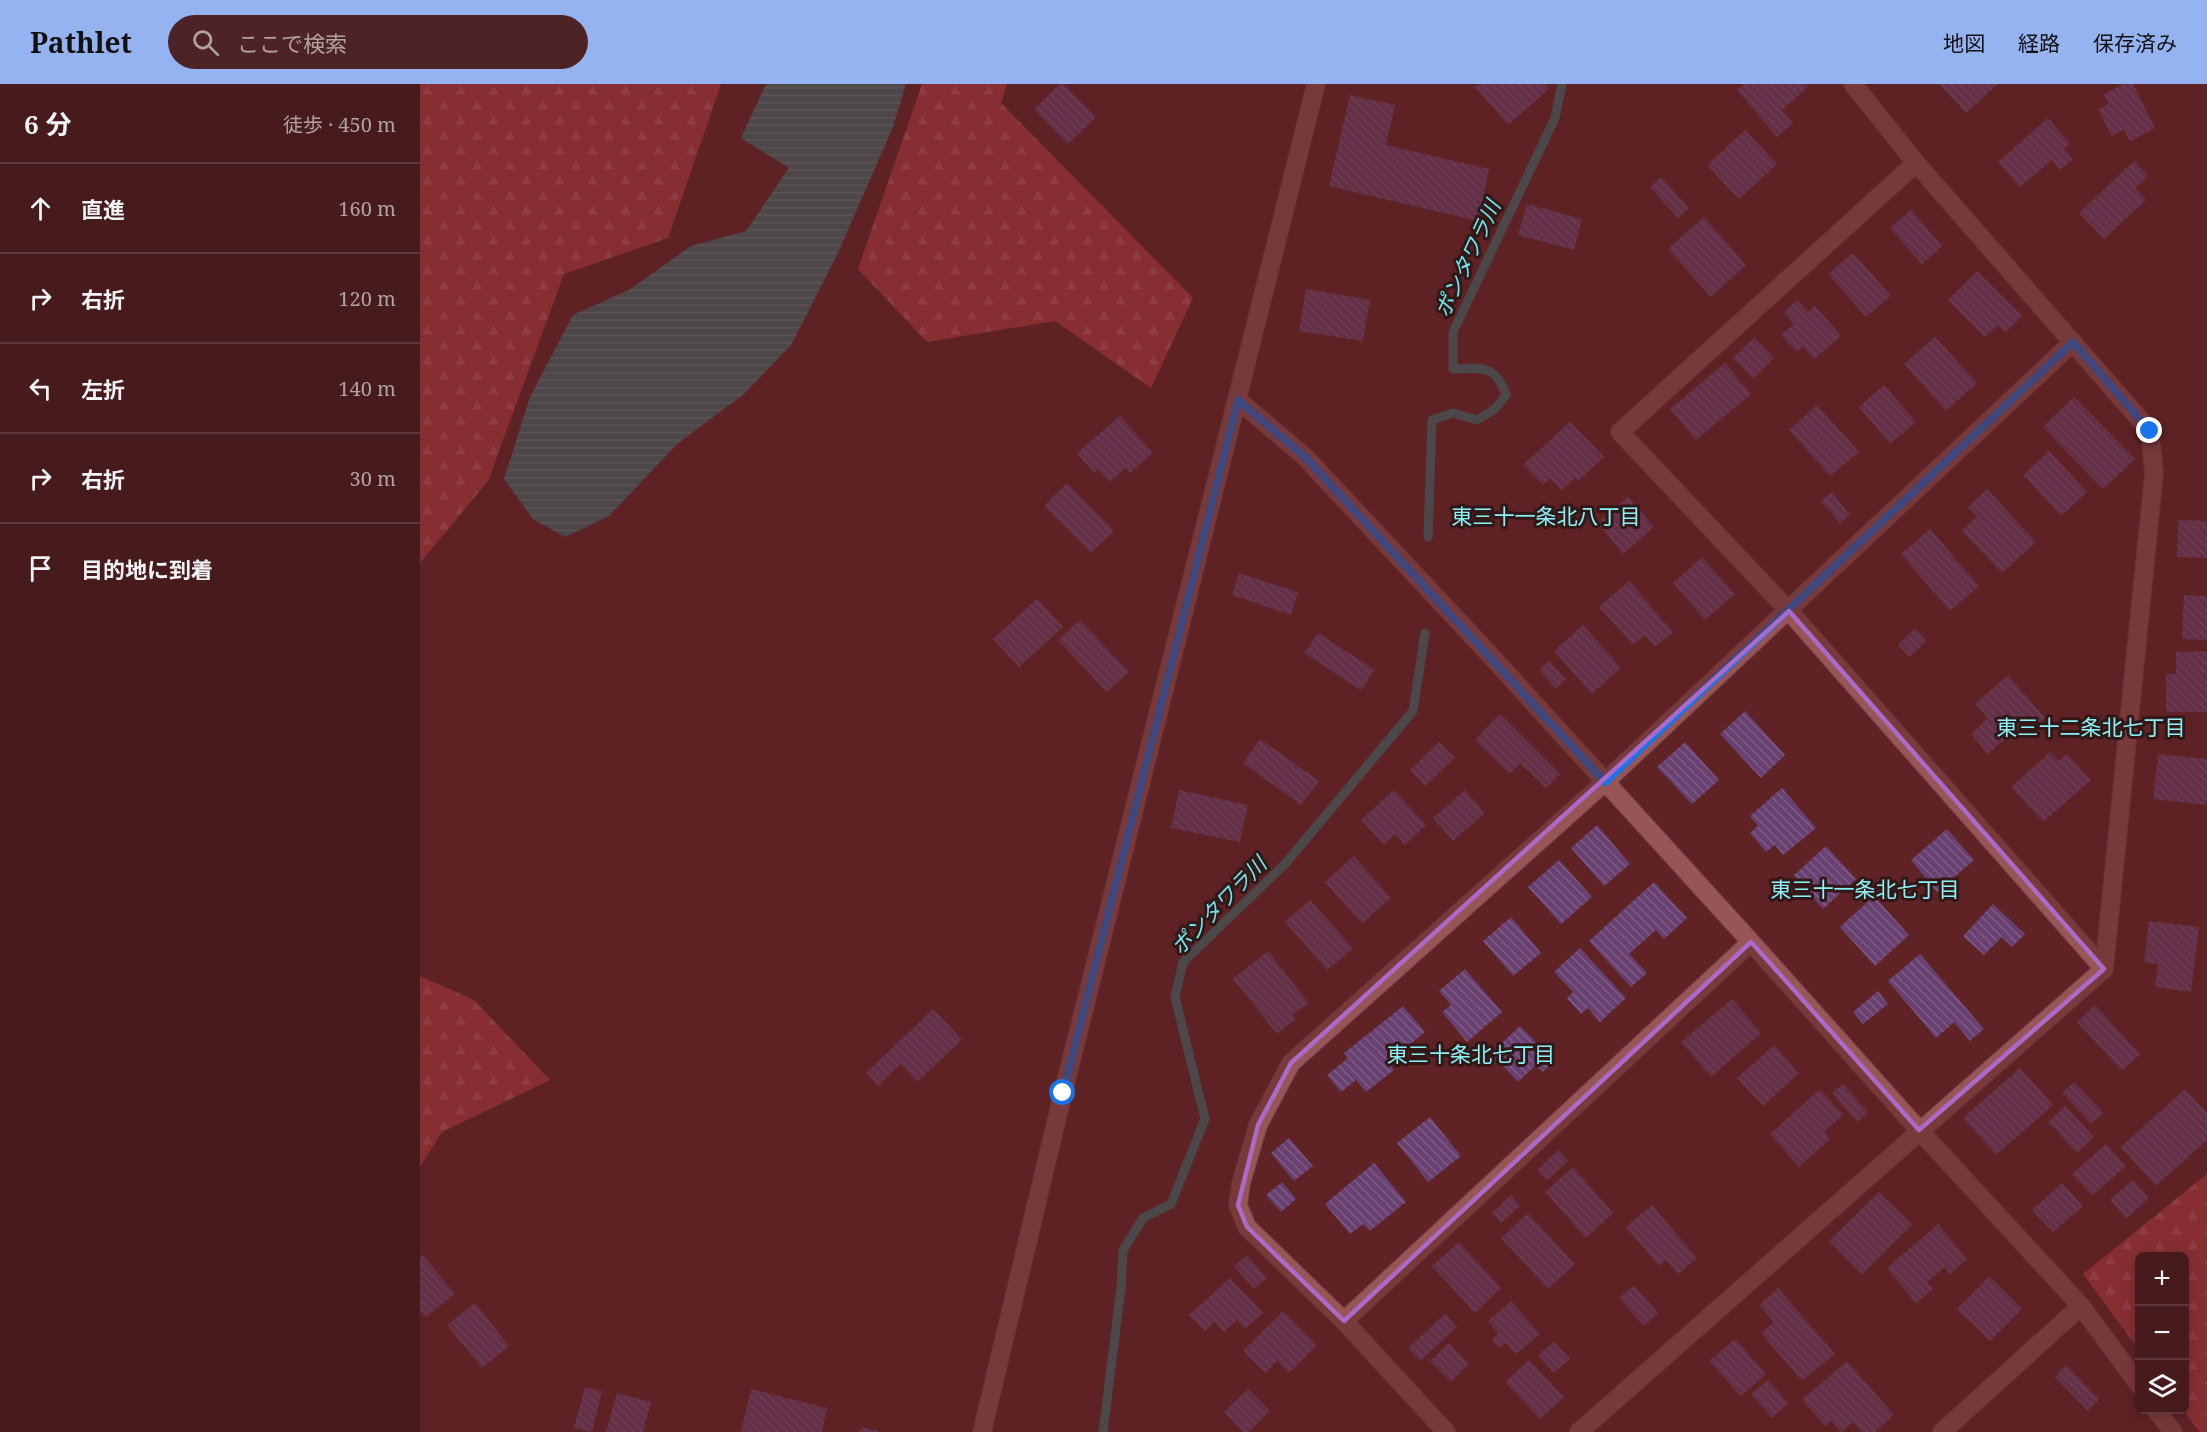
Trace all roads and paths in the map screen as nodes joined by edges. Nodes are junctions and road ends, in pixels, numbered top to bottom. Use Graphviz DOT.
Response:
graph roads {
  1 [pos="1316,84"];
  2 [pos="1853,84"];
  3 [pos="1916,163"];
  4 [pos="2073,342"];
  5 [pos="1238,400"];
  6 [pos="1789,611"];
  7 [pos="1605,782"];
  8 [pos="1751,942"];
  9 [pos="2104,969"];
  10 [pos="1919,1130"];
  11 [pos="2081,1306"];
  12 [pos="1344,1321"];
  13 [pos="2135,1380"];
  14 [pos="2159,1414"];
  15 [pos="982,1432"];
  16 [pos="1446,1432"];
  17 [pos="1579,1432"];
  18 [pos="1942,1432"];
  19 [pos="2173,1432"];
  1 -- 5 [label="street"];
  2 -- 3 [label="street"];
  3 -- 4 [label="street"];
  3 -- 6 [label="street"];
  4 -- 6 [label="street"];
  4 -- 9 [label="street"];
  5 -- 7 [label="street"];
  5 -- 15 [label="street"];
  6 -- 7 [label="street"];
  6 -- 9 [label="street"];
  7 -- 8 [label="street"];
  7 -- 12 [label="street"];
  8 -- 10 [label="street"];
  8 -- 12 [label="street"];
  9 -- 10 [label="street"];
  10 -- 11 [label="street"];
  10 -- 17 [label="street"];
  11 -- 13 [label="street"];
  11 -- 18 [label="street"];
  12 -- 16 [label="street"];
  14 -- 19 [label="street"];
}
